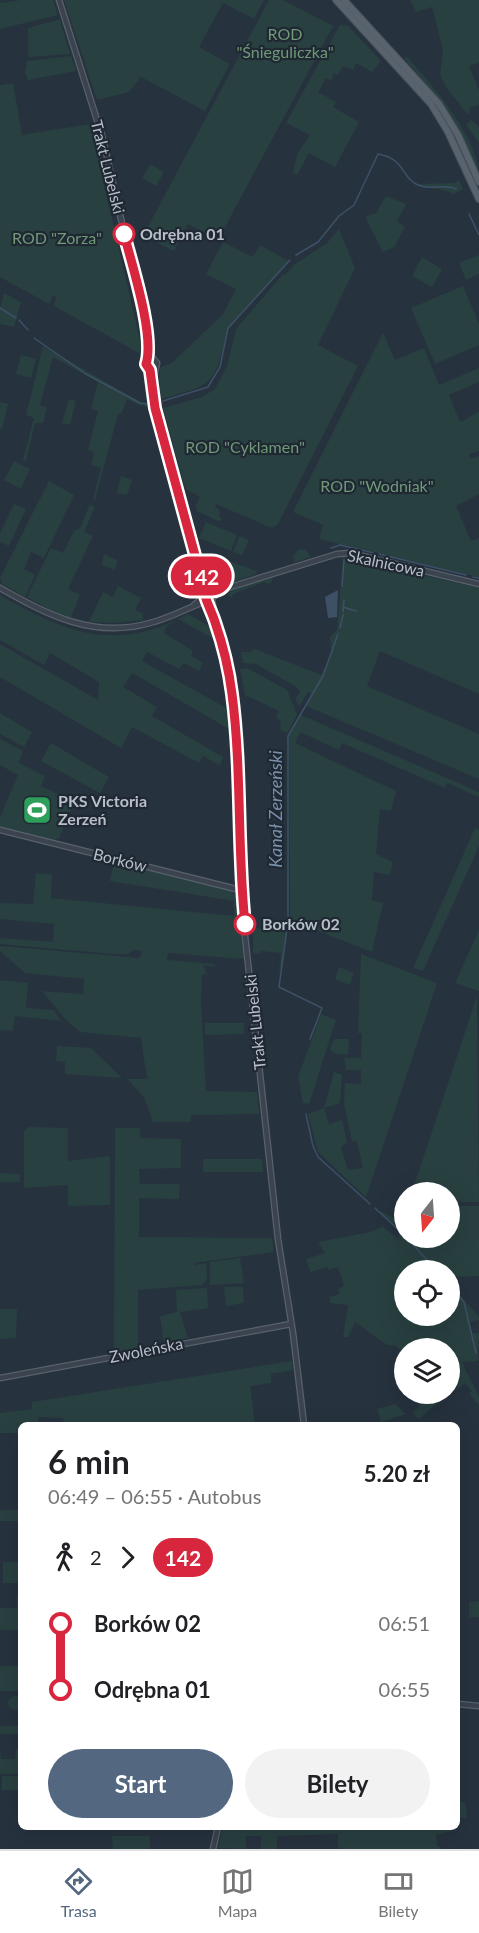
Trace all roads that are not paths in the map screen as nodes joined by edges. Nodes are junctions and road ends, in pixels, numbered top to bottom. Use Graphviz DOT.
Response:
graph roads {
  1 [pos="59,0"];
  2 [pos="336,0"];
  3 [pos="344,0"];
  4 [pos="479,182"];
  5 [pos="479,199"];
  6 [pos="151,359"];
  7 [pos="152,369"];
  8 [pos="479,584"];
  9 [pos="0,588"];
  10 [pos="208,597"];
  11 [pos="0,830"];
  12 [pos="240,890"];
  13 [pos="291,1324"];
  14 [pos="0,1378"];
  15 [pos="304,1422"];
  16 [pos="460,1704"];
  17 [pos="479,1706"];
  18 [pos="217,1830"];
  19 [pos="213,1849"];
  1 -- 6 [label="street, Trakt Lubelski"];
  2 -- 5 [label="main road"];
  3 -- 4 [label="main road"];
  6 -- 7 [label="street"];
  6 -- 7 [label="street"];
  7 -- 10 [label="street, Trakt Lubelski"];
  8 -- 10 [label="street, Skalnicowa"];
  9 -- 10 [label="street, Skalnicowa"];
  10 -- 12 [label="street, Trakt Lubelski"];
  11 -- 12 [label="street, Borków"];
  12 -- 13 [label="street, Trakt Lubelski"];
  13 -- 14 [label="street, Zwoleńska"];
  13 -- 15 [label="street, Trakt Lubelski"];
  16 -- 17 [label="street"];
  18 -- 19 [label="street"];
}
